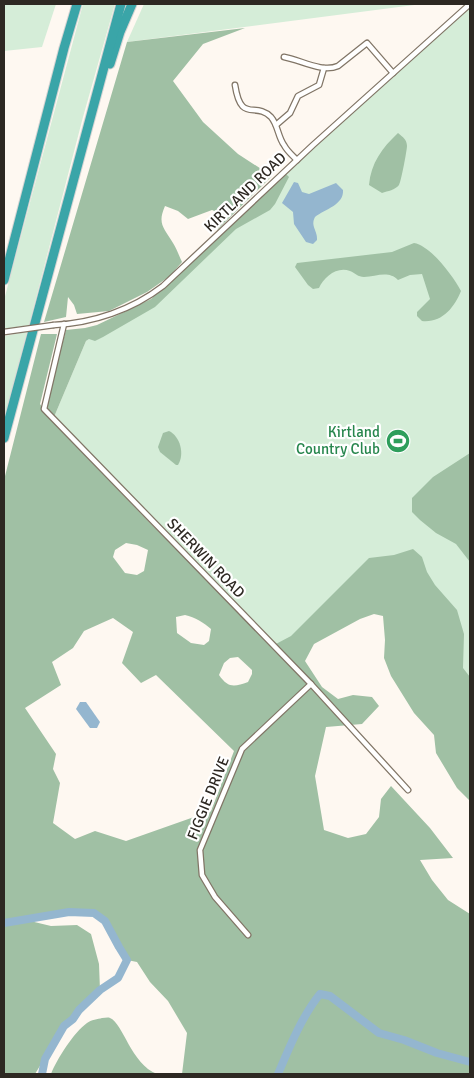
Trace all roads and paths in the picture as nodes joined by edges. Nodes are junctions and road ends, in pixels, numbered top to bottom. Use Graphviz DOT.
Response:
graph roads {
  1 [pos="72,4"];
  2 [pos="77,4"];
  3 [pos="120,4"];
  4 [pos="132,4"];
  5 [pos="470,4"];
  6 [pos="284,57"];
  7 [pos="324,68"];
  8 [pos="393,73"];
  9 [pos="235,85"];
  10 [pos="49,104"];
  11 [pos="276,125"];
  12 [pos="79,157"];
  13 [pos="297,160"];
  14 [pos="4,280"];
  15 [pos="64,324"];
  16 [pos="4,332"];
  17 [pos="4,438"];
  18 [pos="310,684"];
  19 [pos="408,790"];
  20 [pos="248,935"];
  1 -- 10 [label="highway"];
  2 -- 10 [label="highway"];
  3 -- 12 [label="highway"];
  4 -- 12 [label="highway"];
  5 -- 8 [label="street, KIRTLAND ROAD"];
  6 -- 7 [label="street"];
  7 -- 8 [label="street"];
  7 -- 11 [label="street"];
  8 -- 13 [label="street, KIRTLAND ROAD"];
  9 -- 11 [label="street"];
  10 -- 14 [label="highway"];
  11 -- 13 [label="street"];
  12 -- 17 [label="highway"];
  13 -- 15 [label="street, KIRTLAND ROAD"];
  15 -- 16 [label="street, KIRTLAND ROAD, bridge"];
  15 -- 18 [label="street, SHERWIN ROAD"];
  18 -- 19 [label="street, SHERWIN ROAD"];
  18 -- 20 [label="street, FIGGIE DRIVE"];
}
